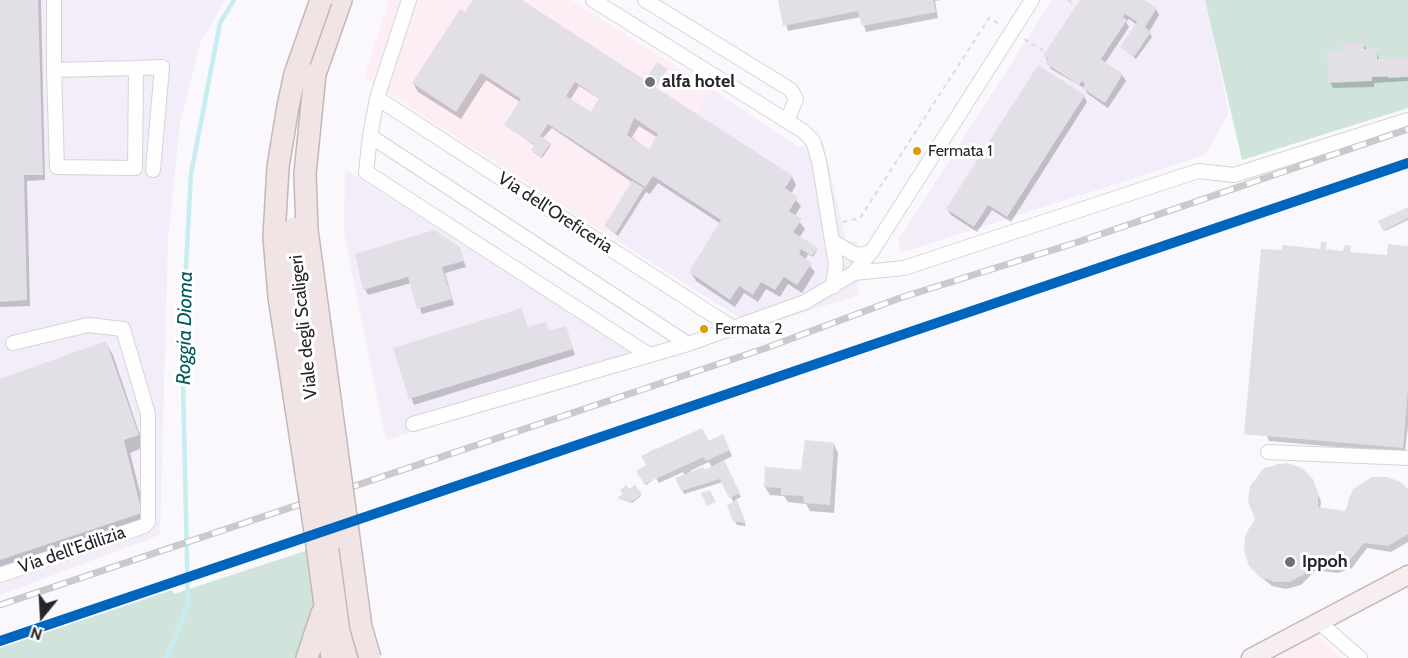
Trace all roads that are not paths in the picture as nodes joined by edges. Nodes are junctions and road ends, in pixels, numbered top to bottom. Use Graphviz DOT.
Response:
graph roads {
  1 [pos="54,0"];
  2 [pos="321,0"];
  3 [pos="341,0"];
  4 [pos="409,0"];
  5 [pos="593,0"];
  6 [pos="1032,0"];
  7 [pos="648,2"];
  8 [pos="636,27"];
  9 [pos="136,68"];
  10 [pos="54,70"];
  11 [pos="315,75"];
  12 [pos="378,98"];
  13 [pos="1408,120"];
  14 [pos="787,121"];
  15 [pos="370,136"];
  16 [pos="153,170"];
  17 [pos="832,241"];
  18 [pos="872,251"];
  19 [pos="854,273"];
  20 [pos="833,287"];
  21 [pos="733,328"];
  22 [pos="13,343"];
  23 [pos="688,344"];
  24 [pos="649,355"];
  25 [pos="413,424"];
  26 [pos="1268,452"];
  27 [pos="1408,458"];
  28 [pos="0,574"];
  29 [pos="1408,574"];
  30 [pos="323,603"];
  31 [pos="1320,623"];
  32 [pos="307,658"];
  33 [pos="332,658"];
  34 [pos="351,658"];
  35 [pos="370,658"];
  36 [pos="1251,658"];
  37 [pos="1360,658"];
  1 -- 10 [label="street"];
  2 -- 30 [label="highway, Viale degli Scaligeri, bridge"];
  3 -- 11 [label="highway, Viale degli Scaligeri"];
  4 -- 12 [label="street"];
  5 -- 8 [label="street"];
  6 -- 18 [label="street"];
  7 -- 8 [label="street"];
  7 -- 14 [label="street"];
  8 -- 14 [label="street"];
  9 -- 10 [label="street"];
  9 -- 10 [label="street"];
  9 -- 16 [label="street"];
  11 -- 34 [label="highway, Viale degli Scaligeri, bridge"];
  11 -- 35 [label="highway, bridge"];
  12 -- 15 [label="street"];
  12 -- 21 [label="street, Via dell'Oreficeria"];
  13 -- 19 [label="street"];
  14 -- 17 [label="street"];
  15 -- 23 [label="street, Via dell'Oreficeria"];
  15 -- 24 [label="street"];
  17 -- 18 [label="street"];
  17 -- 20 [label="street"];
  18 -- 19 [label="street"];
  19 -- 20 [label="street"];
  20 -- 21 [label="street"];
  21 -- 23 [label="street"];
  22 -- 28 [label="street, Via dell'Edilizia"];
  23 -- 24 [label="street"];
  24 -- 25 [label="street"];
  26 -- 27 [label="street"];
  29 -- 31 [label="main road"];
  30 -- 32 [label="highway"];
  30 -- 33 [label="highway, Viale degli Scaligeri"];
  31 -- 36 [label="main road"];
  31 -- 37 [label="street"];
}
